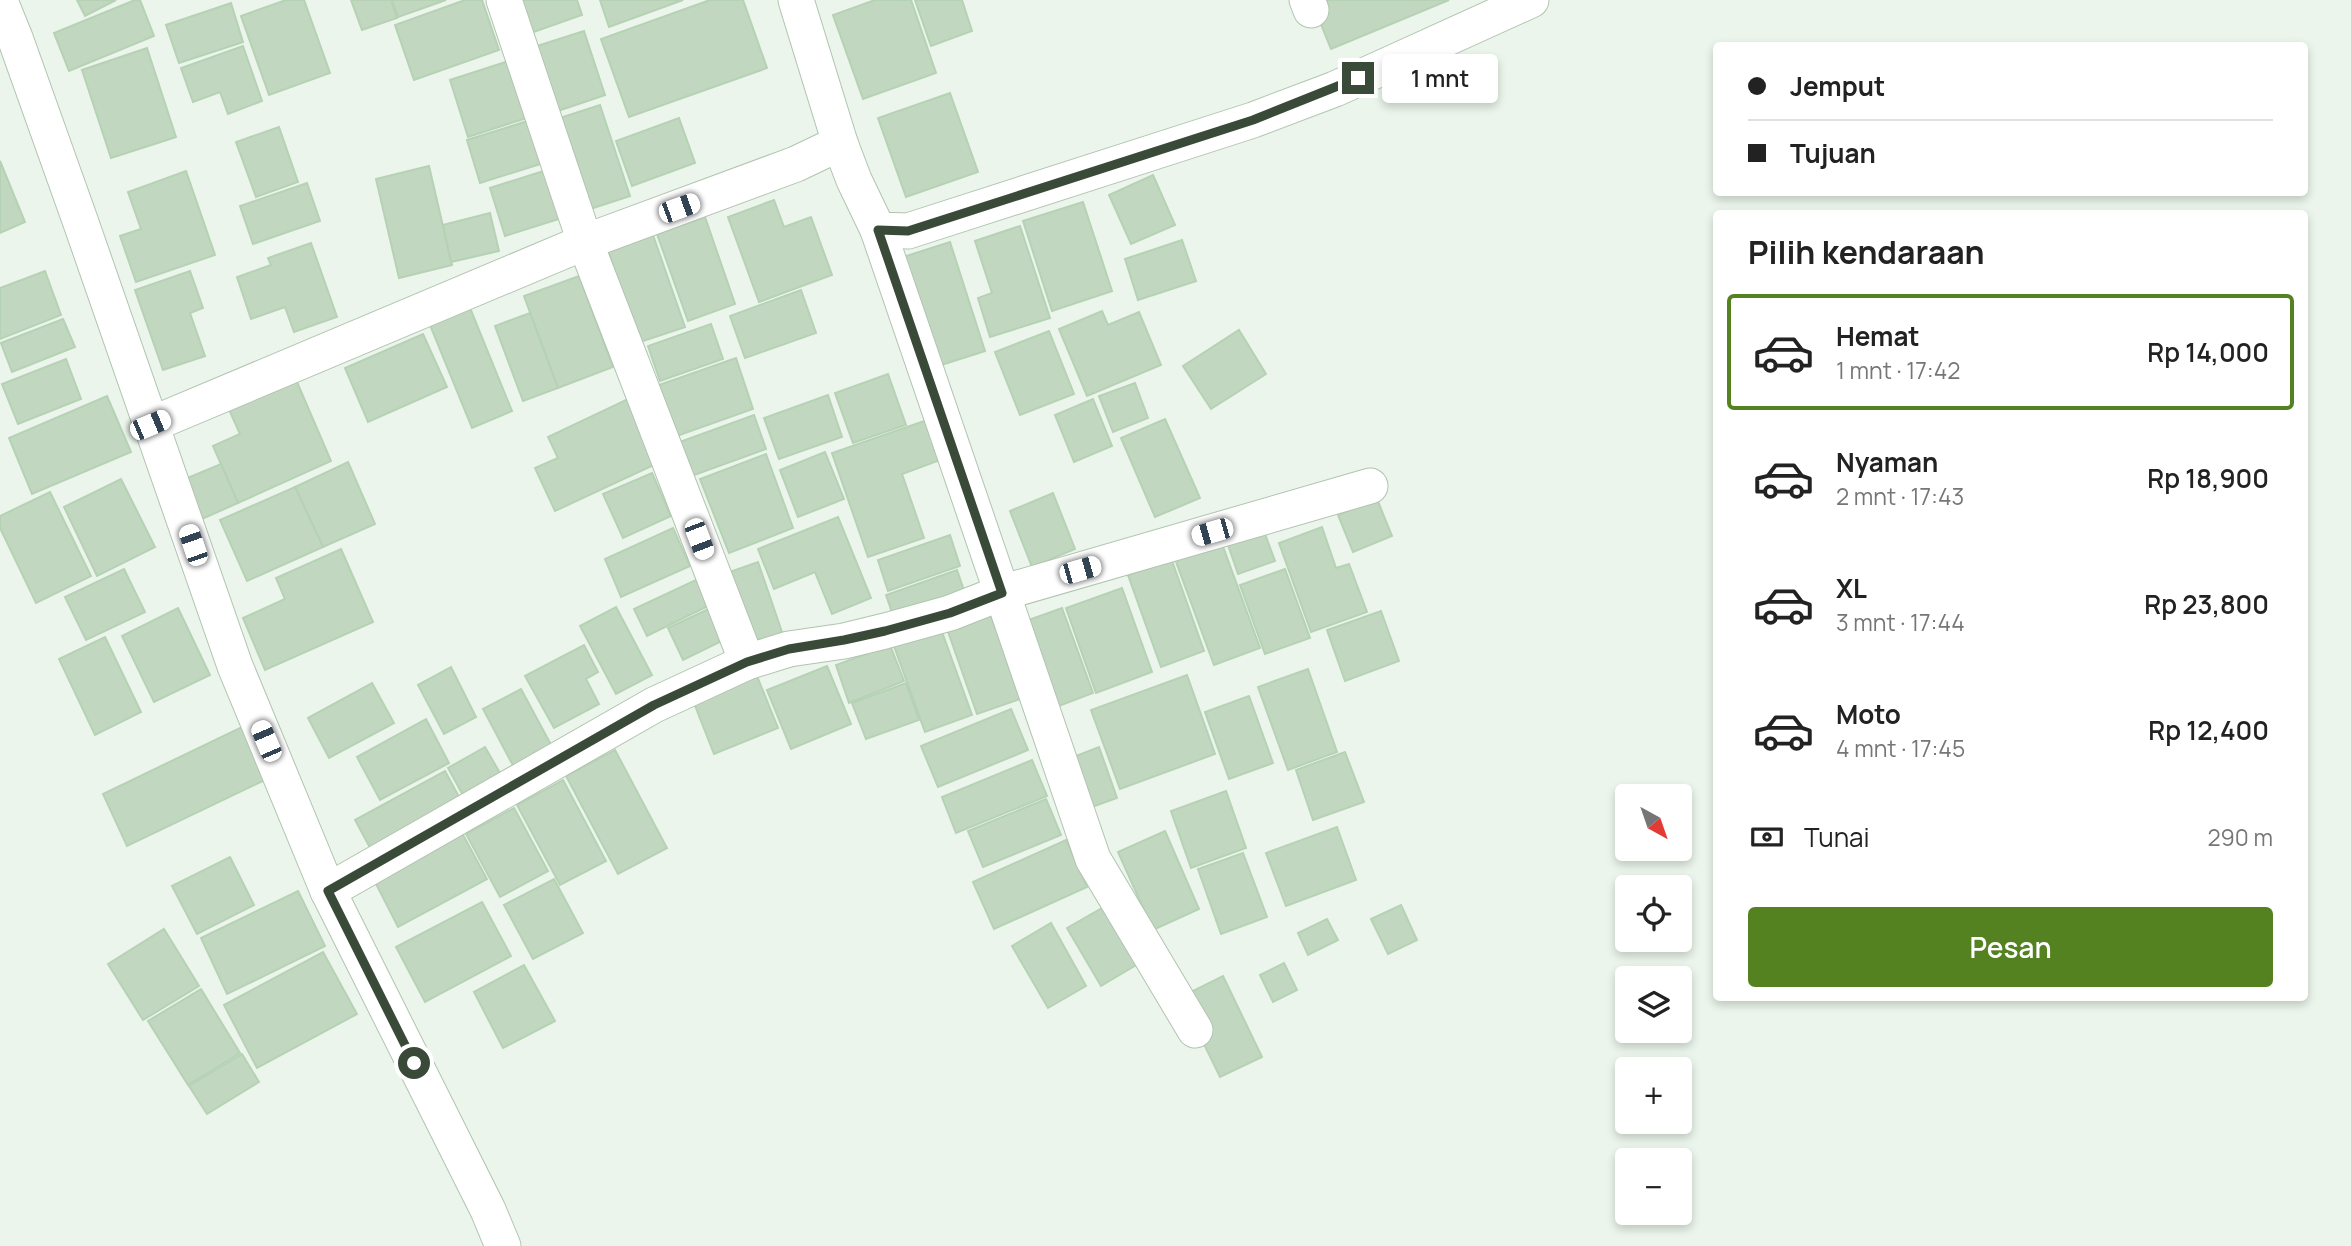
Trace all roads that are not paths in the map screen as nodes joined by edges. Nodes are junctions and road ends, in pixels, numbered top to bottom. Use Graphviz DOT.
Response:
graph roads {
  1 [pos="504,0"];
  2 [pos="796,0"];
  3 [pos="1531,0"];
  4 [pos="0,1"];
  5 [pos="840,143"];
  6 [pos="878,230"];
  7 [pos="585,242"];
  8 [pos="150,425"];
  9 [pos="1370,486"];
  10 [pos="1002,593"];
  11 [pos="747,662"];
  12 [pos="328,891"];
  13 [pos="1195,1030"];
  14 [pos="503,1246"];
  1 -- 7 [label="street"];
  2 -- 5 [label="street"];
  3 -- 6 [label="street"];
  4 -- 8 [label="street"];
  5 -- 6 [label="street"];
  5 -- 7 [label="street"];
  6 -- 10 [label="street"];
  7 -- 8 [label="street"];
  7 -- 11 [label="street"];
  8 -- 12 [label="street"];
  9 -- 10 [label="street"];
  10 -- 11 [label="street"];
  10 -- 13 [label="street"];
  11 -- 12 [label="street"];
  12 -- 14 [label="street"];
}
